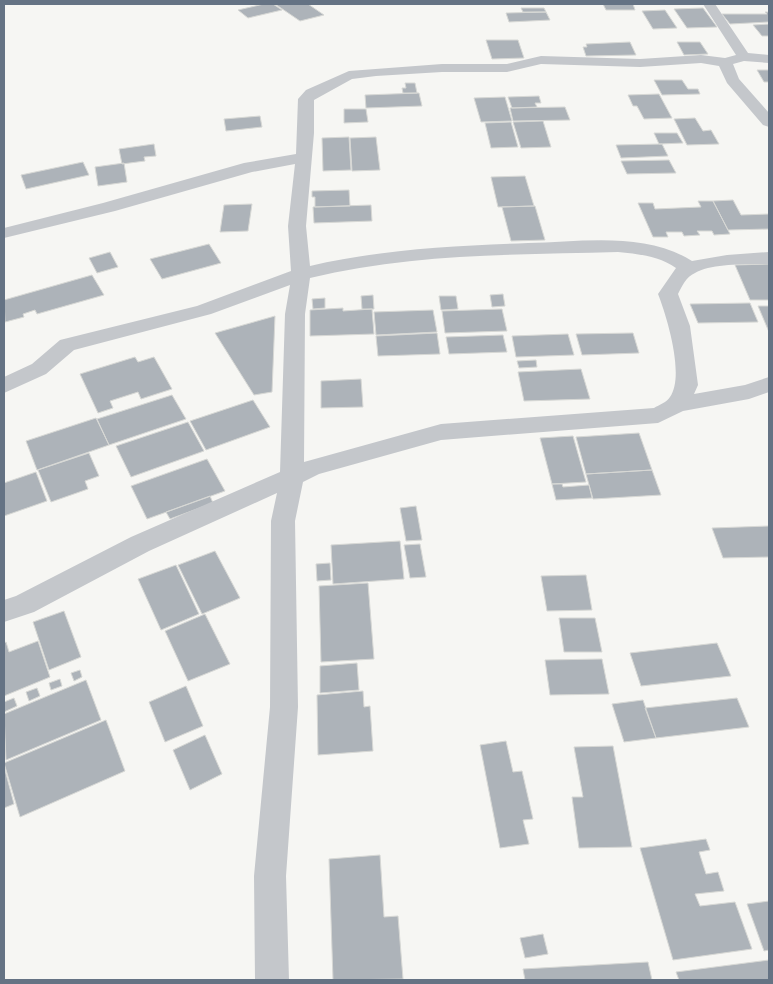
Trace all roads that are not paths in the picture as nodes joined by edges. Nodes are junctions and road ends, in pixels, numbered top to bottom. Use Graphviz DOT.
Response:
graph roads {
  1 [pos="709,4"];
  2 [pos="744,57"];
  3 [pos="769,60"];
  4 [pos="725,62"];
  5 [pos="769,122"];
  6 [pos="304,157"];
  7 [pos="4,233"];
  8 [pos="769,258"];
  9 [pos="689,268"];
  10 [pos="301,274"];
  11 [pos="769,384"];
  12 [pos="4,386"];
  13 [pos="678,404"];
  14 [pos="292,477"];
  15 [pos="4,611"];
  16 [pos="272,980"];
  1 -- 2 [label="street"];
  2 -- 3 [label="street"];
  2 -- 4 [label="street"];
  4 -- 5 [label="street"];
  4 -- 6 [label="street"];
  6 -- 7 [label="street"];
  6 -- 10 [label="street"];
  8 -- 9 [label="street"];
  9 -- 10 [label="street"];
  9 -- 13 [label="street"];
  10 -- 12 [label="street"];
  10 -- 14 [label="street"];
  11 -- 13 [label="street"];
  13 -- 14 [label="street"];
  14 -- 15 [label="street"];
  14 -- 16 [label="street"];
}
